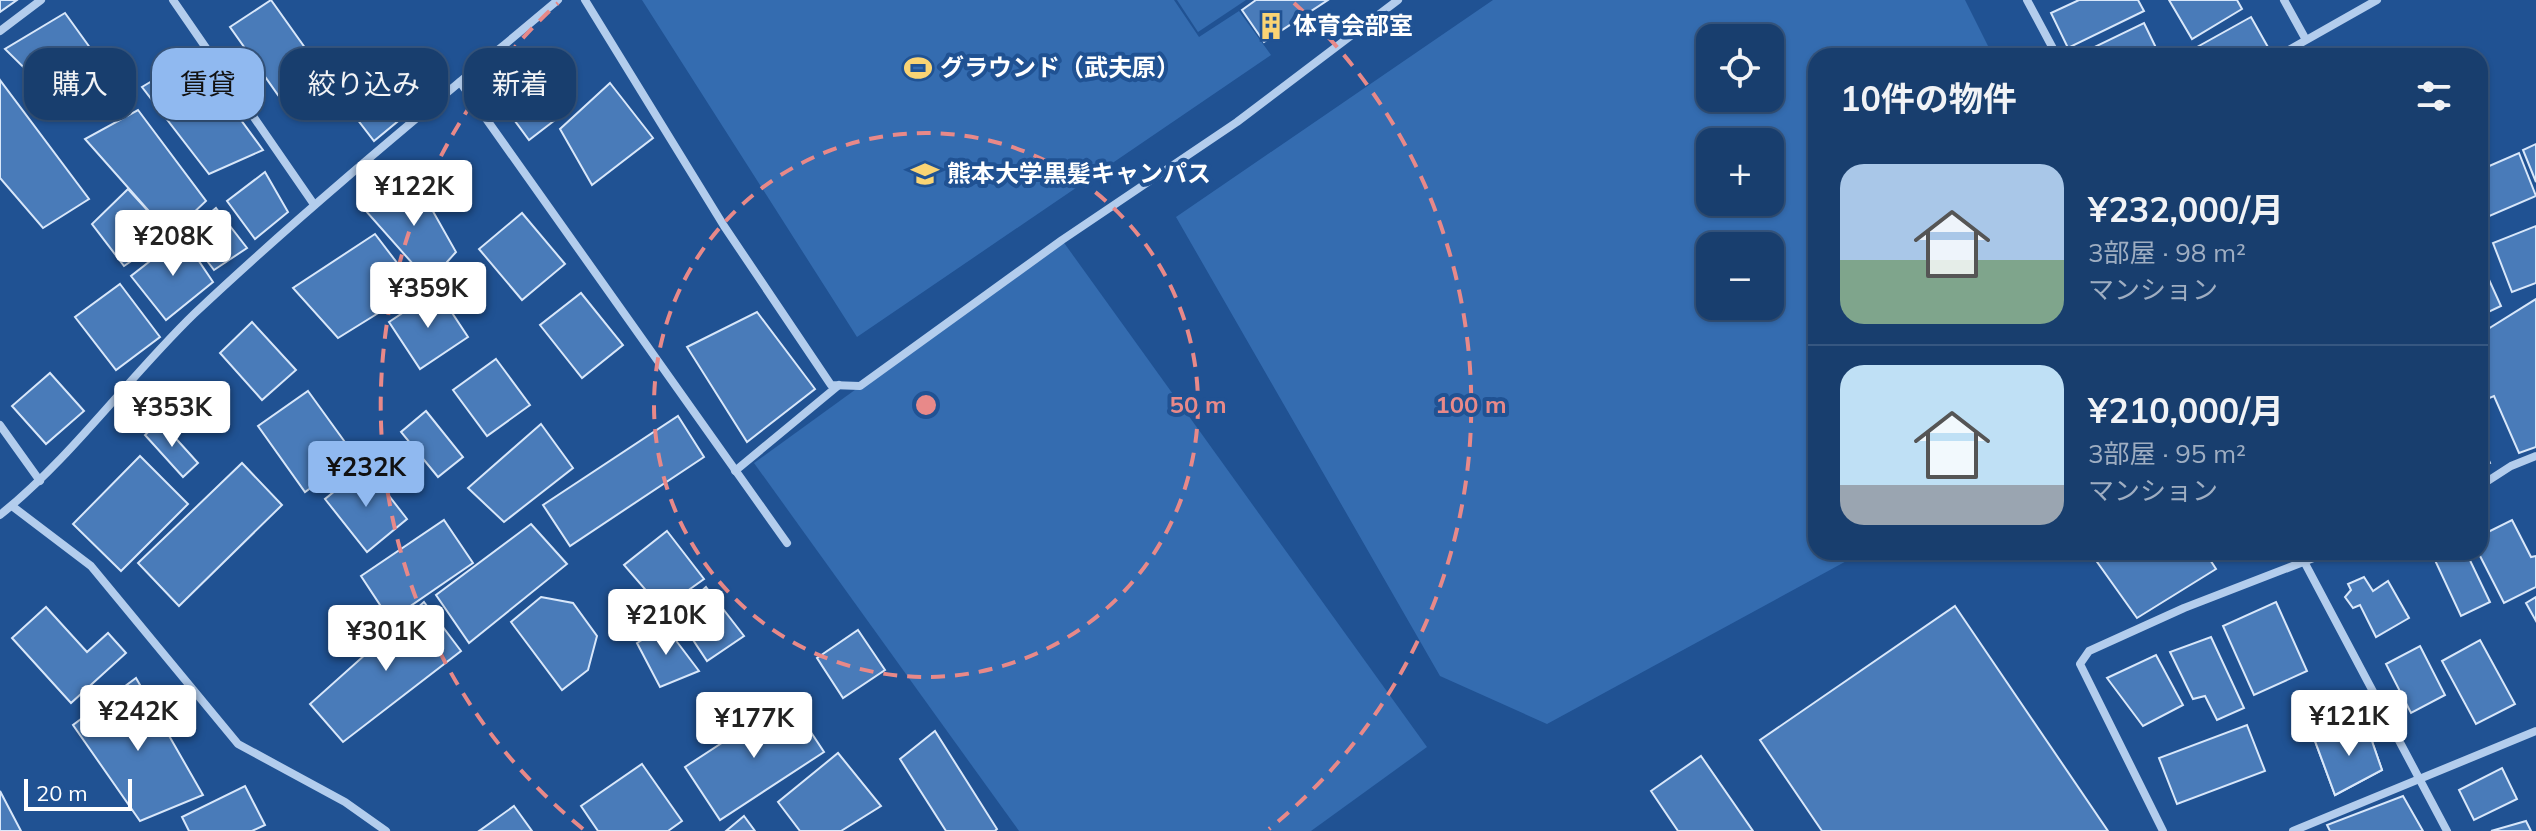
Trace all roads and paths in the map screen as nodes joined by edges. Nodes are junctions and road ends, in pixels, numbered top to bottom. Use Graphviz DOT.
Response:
graph roads {
  1 [pos="41,0"];
  2 [pos="173,0"];
  3 [pos="558,0"];
  4 [pos="585,0"];
  5 [pos="1398,0"];
  6 [pos="2027,0"];
  7 [pos="2284,0"];
  8 [pos="2377,0"];
  9 [pos="0,31"];
  10 [pos="2305,38"];
  11 [pos="2053,48"];
  12 [pos="2290,48"];
  13 [pos="460,82"];
  14 [pos="313,203"];
  15 [pos="839,385"];
  16 [pos="0,425"];
  17 [pos="2536,456"];
  18 [pos="735,471"];
  19 [pos="40,481"];
  20 [pos="2488,481"];
  21 [pos="12,506"];
  22 [pos="0,515"];
  23 [pos="787,543"];
  24 [pos="2309,560"];
  25 [pos="2304,562"];
  26 [pos="2536,731"];
  27 [pos="2420,780"];
  28 [pos="386,831"];
  29 [pos="2163,831"];
  30 [pos="2293,831"];
  31 [pos="2447,831"];
  1 -- 9 [label="street"];
  2 -- 14 [label="street"];
  3 -- 13 [label="street"];
  4 -- 15 [label="street"];
  5 -- 15 [label="street"];
  6 -- 11 [label="street"];
  7 -- 10 [label="street"];
  8 -- 10 [label="street"];
  10 -- 12 [label="street"];
  13 -- 14 [label="street"];
  13 -- 18 [label="street"];
  14 -- 19 [label="street"];
  15 -- 18 [label="street"];
  16 -- 19 [label="street"];
  17 -- 20 [label="street"];
  18 -- 23 [label="street"];
  19 -- 21 [label="street"];
  21 -- 22 [label="street"];
  21 -- 28 [label="street"];
  24 -- 25 [label="street"];
  25 -- 27 [label="street"];
  25 -- 29 [label="street"];
  26 -- 27 [label="street"];
  27 -- 30 [label="street"];
  27 -- 31 [label="street"];
}
